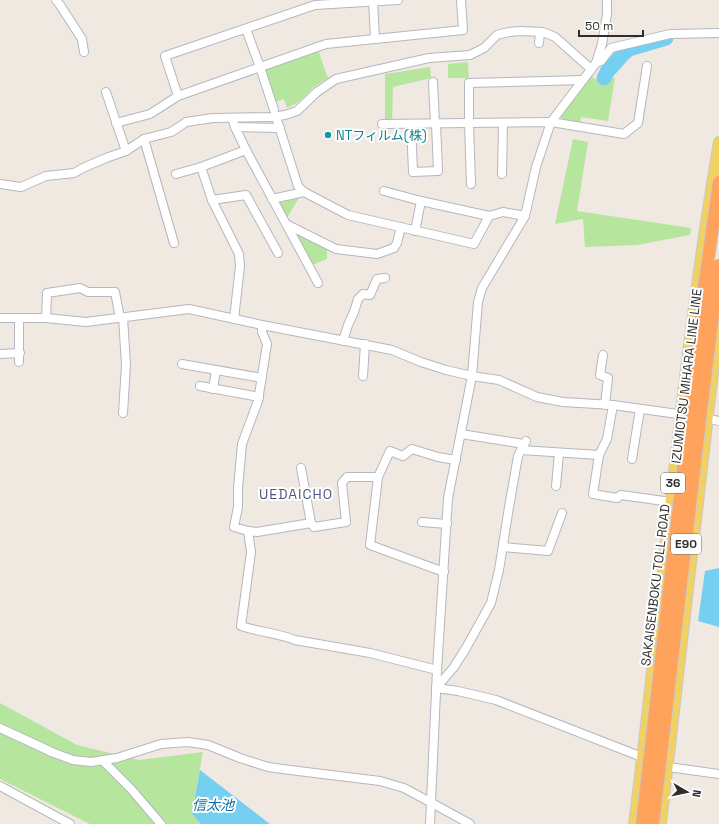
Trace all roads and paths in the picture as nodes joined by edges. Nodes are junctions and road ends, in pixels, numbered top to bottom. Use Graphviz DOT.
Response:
graph roads {
  1 [pos="56,0"];
  2 [pos="398,0"];
  3 [pos="460,0"];
  4 [pos="607,0"];
  5 [pos="373,1"];
  6 [pos="315,2"];
  7 [pos="246,29"];
  8 [pos="540,32"];
  9 [pos="719,33"];
  10 [pos="375,39"];
  11 [pos="539,43"];
  12 [pos="84,52"];
  13 [pos="593,66"];
  14 [pos="647,66"];
  15 [pos="260,67"];
  16 [pos="584,80"];
  17 [pos="433,82"];
  18 [pos="106,92"];
  19 [pos="178,96"];
  20 [pos="275,113"];
  21 [pos="232,118"];
  22 [pos="550,122"];
  23 [pos="116,123"];
  24 [pos="469,123"];
  25 [pos="503,123"];
  26 [pos="382,124"];
  27 [pos="411,124"];
  28 [pos="436,124"];
  29 [pos="235,127"];
  30 [pos="280,128"];
  31 [pos="144,139"];
  32 [pos="719,142"];
  33 [pos="246,150"];
  34 [pos="126,151"];
  35 [pos="201,167"];
  36 [pos="176,174"];
  37 [pos="502,174"];
  38 [pos="719,182"];
  39 [pos="0,184"];
  40 [pos="471,184"];
  41 [pos="384,191"];
  42 [pos="304,192"];
  43 [pos="272,199"];
  44 [pos="212,200"];
  45 [pos="421,201"];
  46 [pos="489,216"];
  47 [pos="525,216"];
  48 [pos="286,224"];
  49 [pos="401,228"];
  50 [pos="415,231"];
  51 [pos="174,243"];
  52 [pos="278,253"];
  53 [pos="719,265"];
  54 [pos="385,278"];
  55 [pos="318,283"];
  56 [pos="122,317"];
  57 [pos="0,318"];
  58 [pos="20,318"];
  59 [pos="46,318"];
  60 [pos="234,319"];
  61 [pos="719,320"];
  62 [pos="262,325"];
  63 [pos="343,341"];
  64 [pos="365,344"];
  65 [pos="20,353"];
  66 [pos="0,354"];
  67 [pos="603,355"];
  68 [pos="19,362"];
  69 [pos="182,364"];
  70 [pos="216,370"];
  71 [pos="363,376"];
  72 [pos="472,376"];
  73 [pos="262,378"];
  74 [pos="200,386"];
  75 [pos="213,389"];
  76 [pos="259,397"];
  77 [pos="609,405"];
  78 [pos="640,408"];
  79 [pos="123,413"];
  80 [pos="681,414"];
  81 [pos="707,417"];
  82 [pos="719,421"];
  83 [pos="461,434"];
  84 [pos="524,445"];
  85 [pos="559,453"];
  86 [pos="599,455"];
  87 [pos="632,459"];
  88 [pos="456,460"];
  89 [pos="301,468"];
  90 [pos="378,477"];
  91 [pos="556,486"];
  92 [pos="671,502"];
  93 [pos="562,513"];
  94 [pos="422,522"];
  95 [pos="311,523"];
  96 [pos="447,524"];
  97 [pos="248,531"];
  98 [pos="503,547"];
  99 [pos="444,572"];
  100 [pos="437,670"];
  101 [pos="436,688"];
  102 [pos="0,728"];
  103 [pos="642,757"];
  104 [pos="103,760"];
  105 [pos="668,767"];
  106 [pos="719,774"];
  107 [pos="0,786"];
  108 [pos="430,802"];
  109 [pos="70,824"];
  110 [pos="161,824"];
  111 [pos="430,824"];
  112 [pos="470,824"];
  113 [pos="634,824"];
  114 [pos="642,824"];
  115 [pos="654,824"];
  116 [pos="661,824"];
  1 -- 12 [label="street"];
  2 -- 5 [label="street"];
  3 -- 10 [label="street"];
  4 -- 13 [label="street"];
  5 -- 6 [label="street"];
  5 -- 10 [label="street"];
  6 -- 7 [label="street"];
  7 -- 15 [label="street"];
  7 -- 19 [label="street"];
  8 -- 11 [label="street"];
  8 -- 13 [label="street"];
  8 -- 20 [label="street"];
  9 -- 13 [label="street"];
  10 -- 15 [label="street"];
  13 -- 16 [label="street"];
  14 -- 22 [label="street"];
  15 -- 19 [label="street"];
  15 -- 20 [label="street"];
  16 -- 22 [label="street"];
  16 -- 24 [label="street"];
  17 -- 28 [label="street"];
  18 -- 23 [label="street"];
  19 -- 23 [label="street"];
  20 -- 21 [label="street"];
  20 -- 30 [label="street"];
  21 -- 29 [label="street"];
  21 -- 31 [label="street"];
  22 -- 25 [label="street"];
  22 -- 47 [label="street"];
  23 -- 34 [label="street"];
  24 -- 25 [label="street"];
  24 -- 28 [label="street"];
  24 -- 40 [label="street"];
  25 -- 37 [label="street"];
  26 -- 27 [label="street"];
  27 -- 28 [label="street"];
  27 -- 28 [label="street"];
  29 -- 30 [label="street"];
  29 -- 33 [label="street"];
  30 -- 42 [label="street"];
  31 -- 34 [label="street"];
  31 -- 51 [label="street"];
  32 -- 80 [label="main road, IZUMIOTSU MIHARA LINE LINE / 36"];
  33 -- 35 [label="street"];
  33 -- 43 [label="street"];
  34 -- 39 [label="street"];
  35 -- 36 [label="street"];
  35 -- 44 [label="street"];
  38 -- 114 [label="highway, SAKAISENBOKU TOLL ROAD / E90, bridge"];
  41 -- 45 [label="street"];
  42 -- 43 [label="street"];
  42 -- 49 [label="street"];
  43 -- 48 [label="street"];
  44 -- 52 [label="street"];
  44 -- 60 [label="street"];
  45 -- 46 [label="street"];
  45 -- 50 [label="street"];
  46 -- 47 [label="street"];
  46 -- 50 [label="street"];
  47 -- 72 [label="street"];
  48 -- 49 [label="street"];
  48 -- 55 [label="street"];
  49 -- 50 [label="street"];
  53 -- 115 [label="highway, SAKAISENBOKU TOLL ROAD / E90, bridge"];
  54 -- 63 [label="street"];
  56 -- 59 [label="street"];
  56 -- 59 [label="street"];
  56 -- 60 [label="street"];
  56 -- 79 [label="street"];
  57 -- 58 [label="street"];
  58 -- 59 [label="street"];
  58 -- 65 [label="street"];
  60 -- 62 [label="street"];
  61 -- 81 [label="main road, IZUMIOTSU MIHARA LINE LINE / 36"];
  62 -- 63 [label="street"];
  62 -- 73 [label="street"];
  63 -- 64 [label="street"];
  64 -- 71 [label="street"];
  64 -- 72 [label="street"];
  65 -- 66 [label="street"];
  65 -- 68 [label="street"];
  67 -- 77 [label="street"];
  69 -- 70 [label="street"];
  70 -- 73 [label="street"];
  70 -- 75 [label="street"];
  72 -- 77 [label="street"];
  72 -- 83 [label="street"];
  73 -- 76 [label="street"];
  74 -- 75 [label="street"];
  75 -- 76 [label="street"];
  76 -- 97 [label="street"];
  77 -- 78 [label="street"];
  77 -- 86 [label="street"];
  78 -- 80 [label="street"];
  78 -- 87 [label="street"];
  80 -- 81 [label="street"];
  80 -- 92 [label="main road, IZUMIOTSU MIHARA LINE LINE / 36"];
  81 -- 82 [label="street"];
  81 -- 105 [label="main road, IZUMIOTSU MIHARA LINE LINE / 36"];
  83 -- 84 [label="street"];
  83 -- 88 [label="street"];
  84 -- 85 [label="street"];
  84 -- 98 [label="street"];
  85 -- 86 [label="street"];
  85 -- 91 [label="street"];
  86 -- 92 [label="street"];
  88 -- 90 [label="street"];
  88 -- 96 [label="street"];
  89 -- 95 [label="street"];
  90 -- 95 [label="street"];
  90 -- 99 [label="street"];
  92 -- 103 [label="main road, IZUMIOTSU MIHARA LINE LINE / 36"];
  93 -- 98 [label="street"];
  94 -- 96 [label="street"];
  95 -- 97 [label="street"];
  96 -- 99 [label="street"];
  97 -- 100 [label="street"];
  98 -- 101 [label="street"];
  99 -- 100 [label="street"];
  100 -- 101 [label="street"];
  101 -- 103 [label="street"];
  101 -- 108 [label="street"];
  102 -- 104 [label="street"];
  103 -- 113 [label="main road, IZUMIOTSU MIHARA LINE LINE / 36"];
  104 -- 108 [label="street"];
  104 -- 110 [label="street"];
  105 -- 106 [label="street"];
  105 -- 116 [label="main road, IZUMIOTSU MIHARA LINE LINE / 36"];
  107 -- 109 [label="street"];
  108 -- 111 [label="street"];
  108 -- 112 [label="street"];
}
